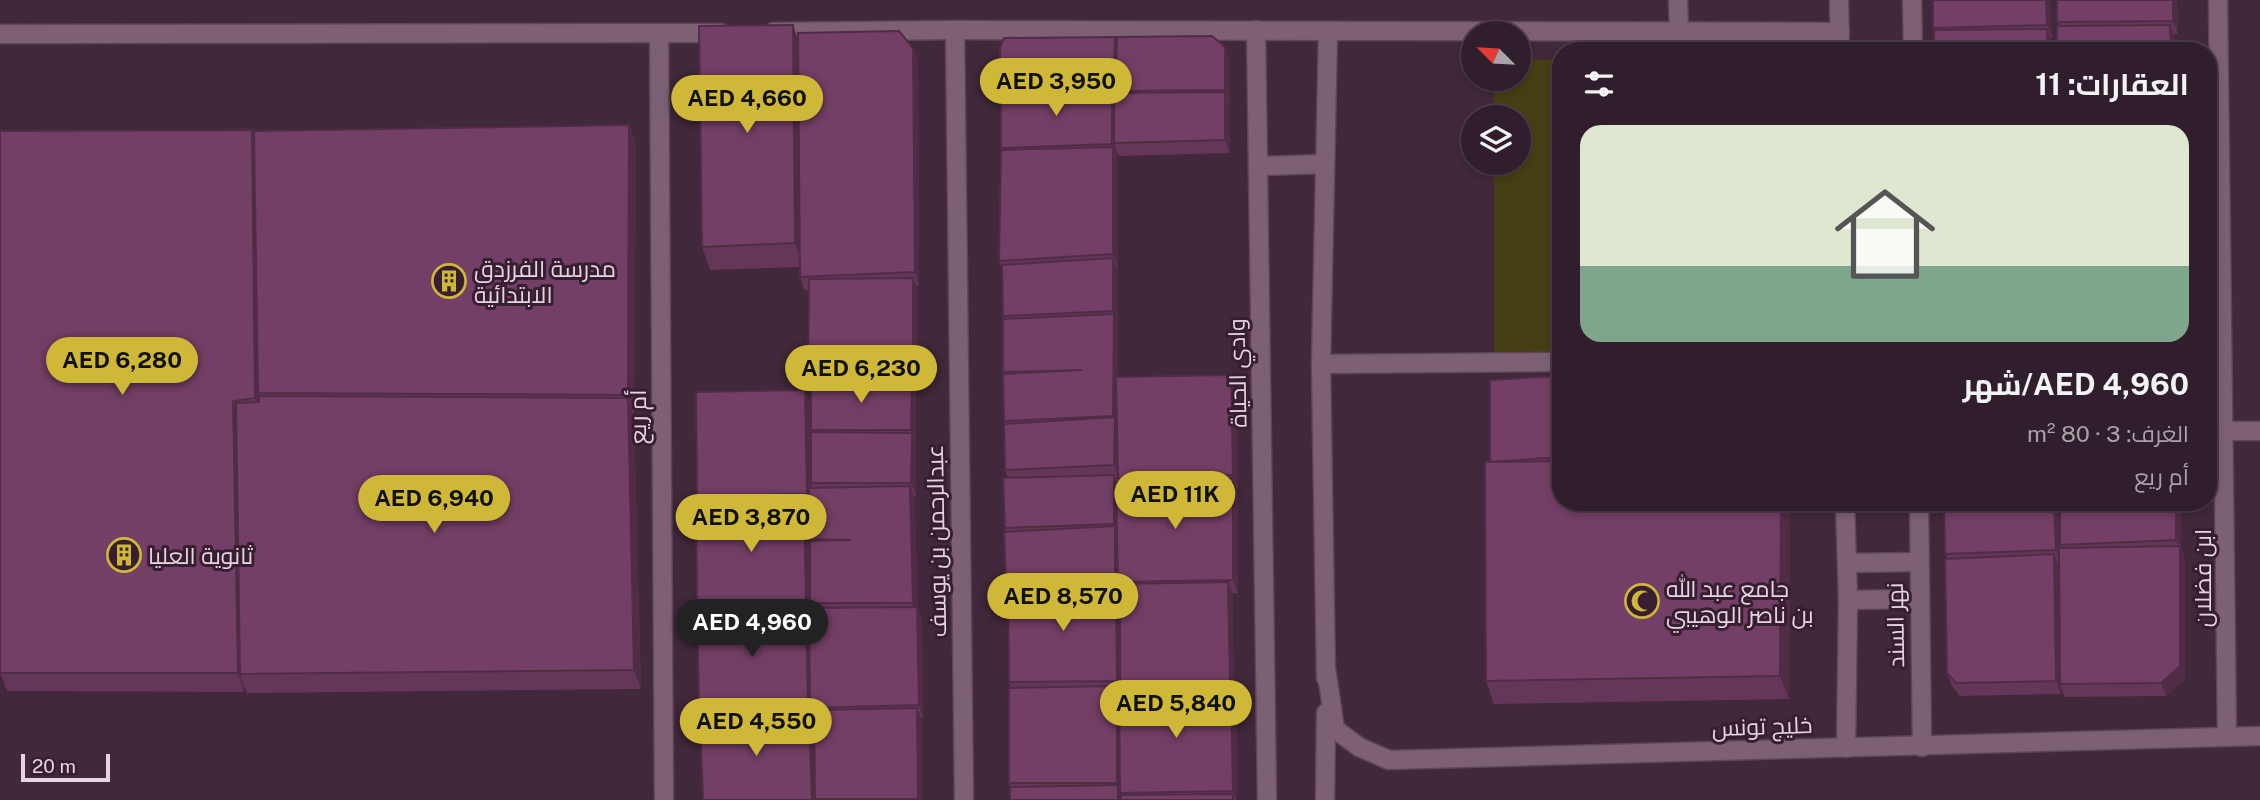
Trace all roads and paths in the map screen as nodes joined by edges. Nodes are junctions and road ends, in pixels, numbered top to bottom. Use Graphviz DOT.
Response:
graph roads {
  1 [pos="1678,0"];
  2 [pos="1839,0"];
  3 [pos="1912,0"];
  4 [pos="2218,0"];
  5 [pos="955,30"];
  6 [pos="1256,30"];
  7 [pos="1328,31"];
  8 [pos="1679,31"];
  9 [pos="1840,32"];
  10 [pos="0,34"];
  11 [pos="659,34"];
  12 [pos="1840,42"];
  13 [pos="1913,42"];
  14 [pos="1324,164"];
  15 [pos="1259,166"];
  16 [pos="1552,362"];
  17 [pos="1321,365"];
  18 [pos="2226,431"];
  19 [pos="2260,431"];
  20 [pos="1845,511"];
  21 [pos="1919,511"];
  22 [pos="1919,562"];
  23 [pos="1847,563"];
  24 [pos="1919,599"];
  25 [pos="1848,600"];
  26 [pos="1326,668"];
  27 [pos="2227,736"];
  28 [pos="2260,736"];
  29 [pos="1922,747"];
  30 [pos="1846,748"];
  31 [pos="664,800"];
  32 [pos="964,800"];
  33 [pos="1267,800"];
  34 [pos="1325,800"];
  1 -- 8 [label="street"];
  2 -- 9 [label="street"];
  3 -- 13 [label="street"];
  4 -- 18 [label="street, ابن فضلان"];
  5 -- 6 [label="street"];
  5 -- 11 [label="street"];
  5 -- 32 [label="street, عبدالرحمن بن يوسف"];
  6 -- 7 [label="street"];
  6 -- 15 [label="street, وادي الحياة"];
  7 -- 8 [label="street"];
  7 -- 14 [label="street"];
  8 -- 9 [label="street"];
  9 -- 12 [label="street"];
  10 -- 11 [label="street"];
  11 -- 31 [label="street, أم ريع"];
  14 -- 15 [label="street"];
  14 -- 17 [label="street"];
  15 -- 33 [label="street, وادي الحياة"];
  16 -- 17 [label="street"];
  17 -- 26 [label="street"];
  18 -- 19 [label="street"];
  18 -- 27 [label="street, ابن فضلان"];
  20 -- 23 [label="street, نهر السند"];
  21 -- 22 [label="street, نهر السند"];
  22 -- 23 [label="street"];
  22 -- 24 [label="street, نهر السند"];
  23 -- 25 [label="street, نهر السند"];
  24 -- 25 [label="street"];
  24 -- 29 [label="street, نهر السند"];
  25 -- 30 [label="street, نهر السند"];
  26 -- 30 [label="street, خليج تونس"];
  26 -- 34 [label="street"];
  27 -- 28 [label="street, خليج تونس"];
  27 -- 29 [label="street, خليج تونس"];
  29 -- 30 [label="street, خليج تونس"];
}
